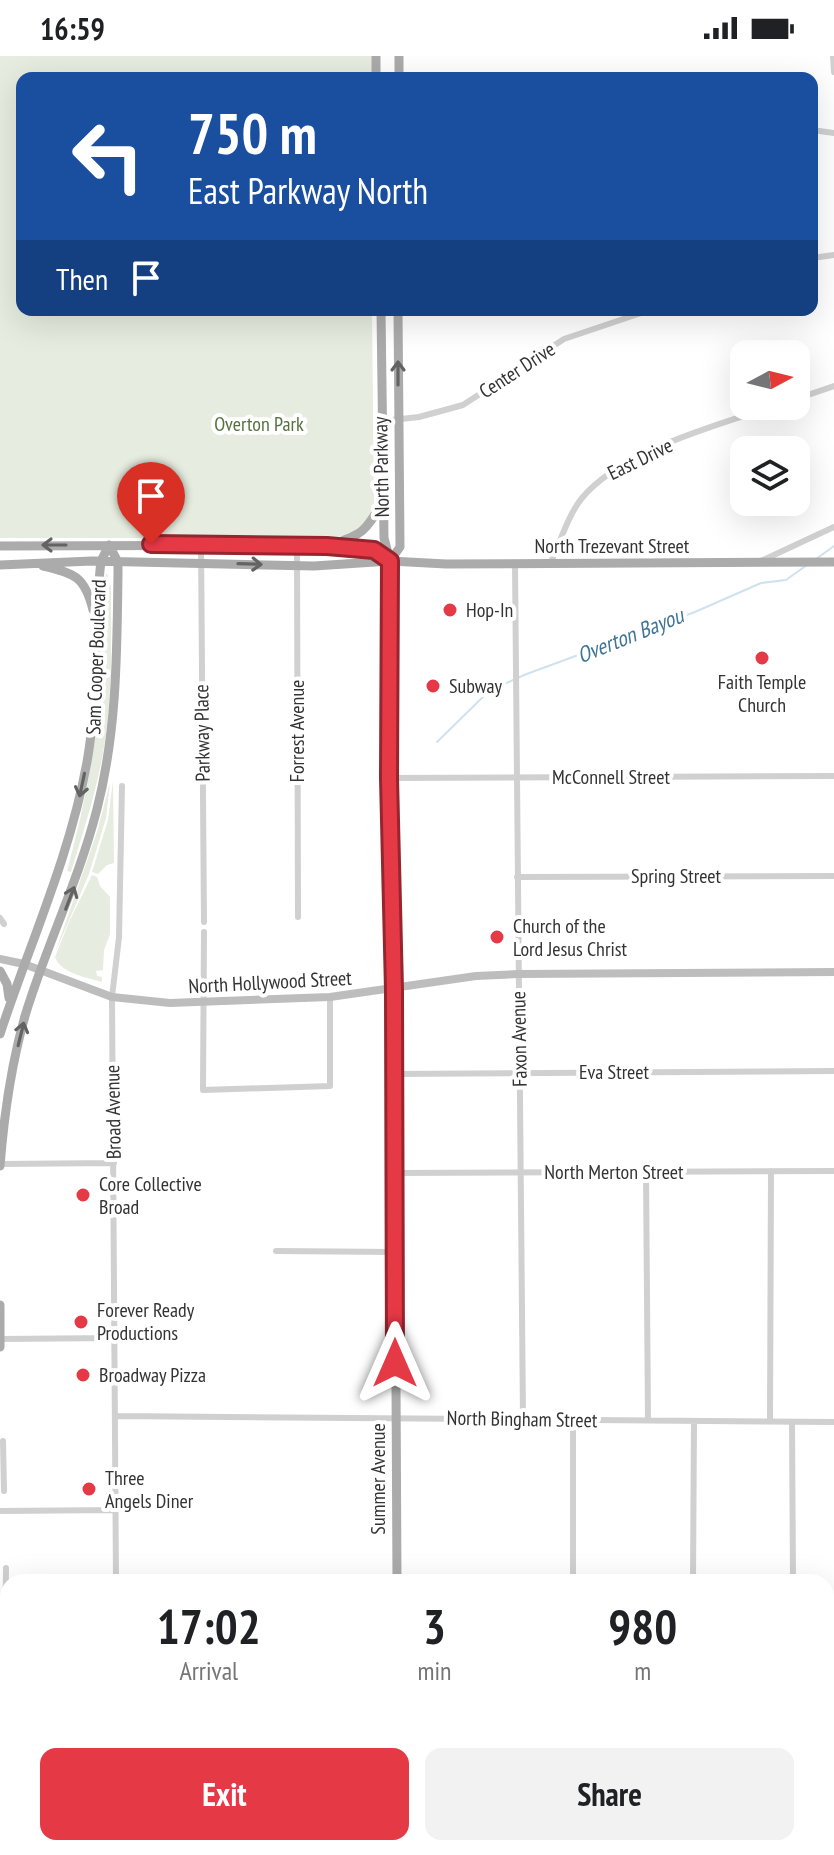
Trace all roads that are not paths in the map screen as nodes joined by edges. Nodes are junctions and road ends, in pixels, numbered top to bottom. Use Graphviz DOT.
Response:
graph roads {
  1 [pos="833,56"];
  2 [pos="834,72"];
  3 [pos="381,316"];
  4 [pos="398,316"];
  5 [pos="632,316"];
  6 [pos="834,386"];
  7 [pos="810,394"];
  8 [pos="399,420"];
  9 [pos="736,420"];
  10 [pos="383,421"];
  11 [pos="384,500"];
  12 [pos="834,527"];
  13 [pos="201,543"];
  14 [pos="109,545"];
  15 [pos="297,545"];
  16 [pos="0,546"];
  17 [pos="327,546"];
  18 [pos="101,561"];
  19 [pos="390,561"];
  20 [pos="118,562"];
  21 [pos="201,562"];
  22 [pos="757,562"];
  23 [pos="834,562"];
  24 [pos="32,564"];
  25 [pos="515,564"];
  26 [pos="550,564"];
  27 [pos="0,565"];
  28 [pos="296,565"];
  29 [pos="96,624"];
  30 [pos="834,776"];
  31 [pos="389,778"];
  32 [pos="516,778"];
  33 [pos="122,786"];
  34 [pos="834,876"];
  35 [pos="517,877"];
  36 [pos="298,917"];
  37 [pos="204,922"];
  38 [pos="204,932"];
  39 [pos="0,959"];
  40 [pos="24,964"];
  41 [pos="0,971"];
  42 [pos="42,971"];
  43 [pos="834,972"];
  44 [pos="518,974"];
  45 [pos="394,990"];
  46 [pos="112,997"];
  47 [pos="330,997"];
  48 [pos="203,1002"];
  49 [pos="9,1008"];
  50 [pos="0,1034"];
  51 [pos="834,1071"];
  52 [pos="520,1073"];
  53 [pos="393,1074"];
  54 [pos="114,1163"];
  55 [pos="0,1165"];
  56 [pos="771,1171"];
  57 [pos="834,1171"];
  58 [pos="646,1172"];
  59 [pos="394,1173"];
  60 [pos="520,1173"];
  61 [pos="276,1251"];
  62 [pos="395,1252"];
  63 [pos="0,1305"];
  64 [pos="115,1338"];
  65 [pos="1,1339"];
  66 [pos="0,1347"];
  67 [pos="115,1416"];
  68 [pos="396,1418"];
  69 [pos="523,1419"];
  70 [pos="573,1419"];
  71 [pos="648,1420"];
  72 [pos="694,1421"];
  73 [pos="770,1421"];
  74 [pos="792,1422"];
  75 [pos="834,1422"];
  76 [pos="3,1441"];
  77 [pos="2,1472"];
  78 [pos="4,1491"];
  79 [pos="115,1510"];
  80 [pos="0,1511"];
  81 [pos="6,1568"];
  82 [pos="6,1574"];
  83 [pos="116,1574"];
  84 [pos="397,1574"];
  85 [pos="573,1574"];
  86 [pos="693,1574"];
  87 [pos="793,1574"];
  1 -- 2 [label="street"];
  3 -- 10 [label="main road, North Parkway"];
  8 -- 4 [label="main road, North Parkway, one-way"];
  5 -- 8 [label="street, Center Drive"];
  6 -- 7 [label="street"];
  8 -- 10 [label="street, Center Drive"];
  8 -- 19 [label="main road, North Parkway"];
  9 -- 26 [label="street, East Drive"];
  10 -- 11 [label="main road, North Parkway"];
  11 -- 17 [label="main road"];
  11 -- 19 [label="main road, North Parkway"];
  12 -- 22 [label="street"];
  13 -- 14 [label="main road"];
  13 -- 15 [label="main road"];
  13 -- 21 [label="street, Parkway Place"];
  14 -- 16 [label="main road, one-way"];
  14 -- 18 [label="main road, Sam Cooper Boulevard"];
  14 -- 20 [label="main road, Sam Cooper Boulevard"];
  15 -- 17 [label="main road"];
  15 -- 28 [label="street, Forrest Avenue"];
  17 -- 19 [label="main road"];
  18 -- 20 [label="main road"];
  18 -- 24 [label="main road"];
  18 -- 29 [label="main road, Sam Cooper Boulevard"];
  19 -- 25 [label="main road, North Trezevant Street"];
  19 -- 28 [label="main road"];
  19 -- 31 [label="main road, Summer Avenue"];
  20 -- 21 [label="main road"];
  42 -- 20 [label="main road, Sam Cooper Boulevard, one-way"];
  21 -- 28 [label="main road, one-way"];
  21 -- 37 [label="street, Parkway Place"];
  22 -- 23 [label="main road, North Trezevant Street"];
  22 -- 26 [label="main road, North Trezevant Street"];
  24 -- 27 [label="main road"];
  24 -- 29 [label="main road"];
  25 -- 26 [label="main road, North Trezevant Street"];
  25 -- 32 [label="street, Faxon Avenue"];
  28 -- 36 [label="street, Forrest Avenue"];
  29 -- 40 [label="main road, Sam Cooper Boulevard, one-way"];
  30 -- 32 [label="street, McConnell Street"];
  31 -- 32 [label="street, McConnell Street"];
  31 -- 45 [label="main road, Summer Avenue"];
  32 -- 35 [label="street, Faxon Avenue"];
  33 -- 46 [label="street, Broad Avenue"];
  34 -- 35 [label="street, Spring Street"];
  35 -- 44 [label="street, Faxon Avenue"];
  38 -- 48 [label="street"];
  39 -- 40 [label="main road, North Hollywood Street"];
  40 -- 42 [label="main road, North Hollywood Street"];
  40 -- 49 [label="main road, Sam Cooper Boulevard"];
  41 -- 49 [label="main road"];
  42 -- 46 [label="main road, North Hollywood Street"];
  55 -- 42 [label="main road, Sam Cooper Boulevard, one-way"];
  43 -- 44 [label="main road, North Hollywood Street"];
  44 -- 45 [label="main road, North Hollywood Street"];
  44 -- 52 [label="street, Faxon Avenue"];
  45 -- 47 [label="main road, North Hollywood Street"];
  45 -- 53 [label="main road, Summer Avenue"];
  46 -- 48 [label="main road, North Hollywood Street"];
  46 -- 54 [label="street, Broad Avenue"];
  47 -- 48 [label="main road, North Hollywood Street"];
  47 -- 48 [label="street"];
  49 -- 50 [label="main road, Sam Cooper Boulevard"];
  51 -- 52 [label="street, Eva Street"];
  52 -- 53 [label="street, Eva Street"];
  52 -- 60 [label="street, Faxon Avenue"];
  53 -- 59 [label="main road, Summer Avenue"];
  54 -- 55 [label="street"];
  54 -- 64 [label="street, Broad Avenue"];
  56 -- 57 [label="street, North Merton Street"];
  56 -- 58 [label="street, North Merton Street"];
  56 -- 73 [label="street"];
  58 -- 60 [label="street, North Merton Street"];
  58 -- 71 [label="street"];
  59 -- 60 [label="street, North Merton Street"];
  59 -- 62 [label="main road, Summer Avenue"];
  60 -- 69 [label="street, Faxon Avenue"];
  61 -- 62 [label="street"];
  62 -- 68 [label="main road, Summer Avenue"];
  63 -- 65 [label="main road"];
  64 -- 65 [label="street"];
  64 -- 67 [label="street, Broad Avenue"];
  65 -- 66 [label="main road"];
  67 -- 68 [label="street, North Bingham Street"];
  67 -- 79 [label="street, Broad Avenue"];
  68 -- 69 [label="street, North Bingham Street"];
  68 -- 84 [label="main road, Summer Avenue"];
  69 -- 70 [label="street, North Bingham Street"];
  70 -- 71 [label="street, North Bingham Street"];
  70 -- 85 [label="street"];
  71 -- 72 [label="street, North Bingham Street"];
  72 -- 73 [label="street, North Bingham Street"];
  72 -- 86 [label="street"];
  73 -- 74 [label="street, North Bingham Street"];
  74 -- 75 [label="street, North Bingham Street"];
  74 -- 87 [label="street"];
  76 -- 77 [label="street"];
  77 -- 78 [label="street"];
  79 -- 80 [label="street"];
  79 -- 83 [label="street, Broad Avenue"];
  81 -- 82 [label="street"];
}
